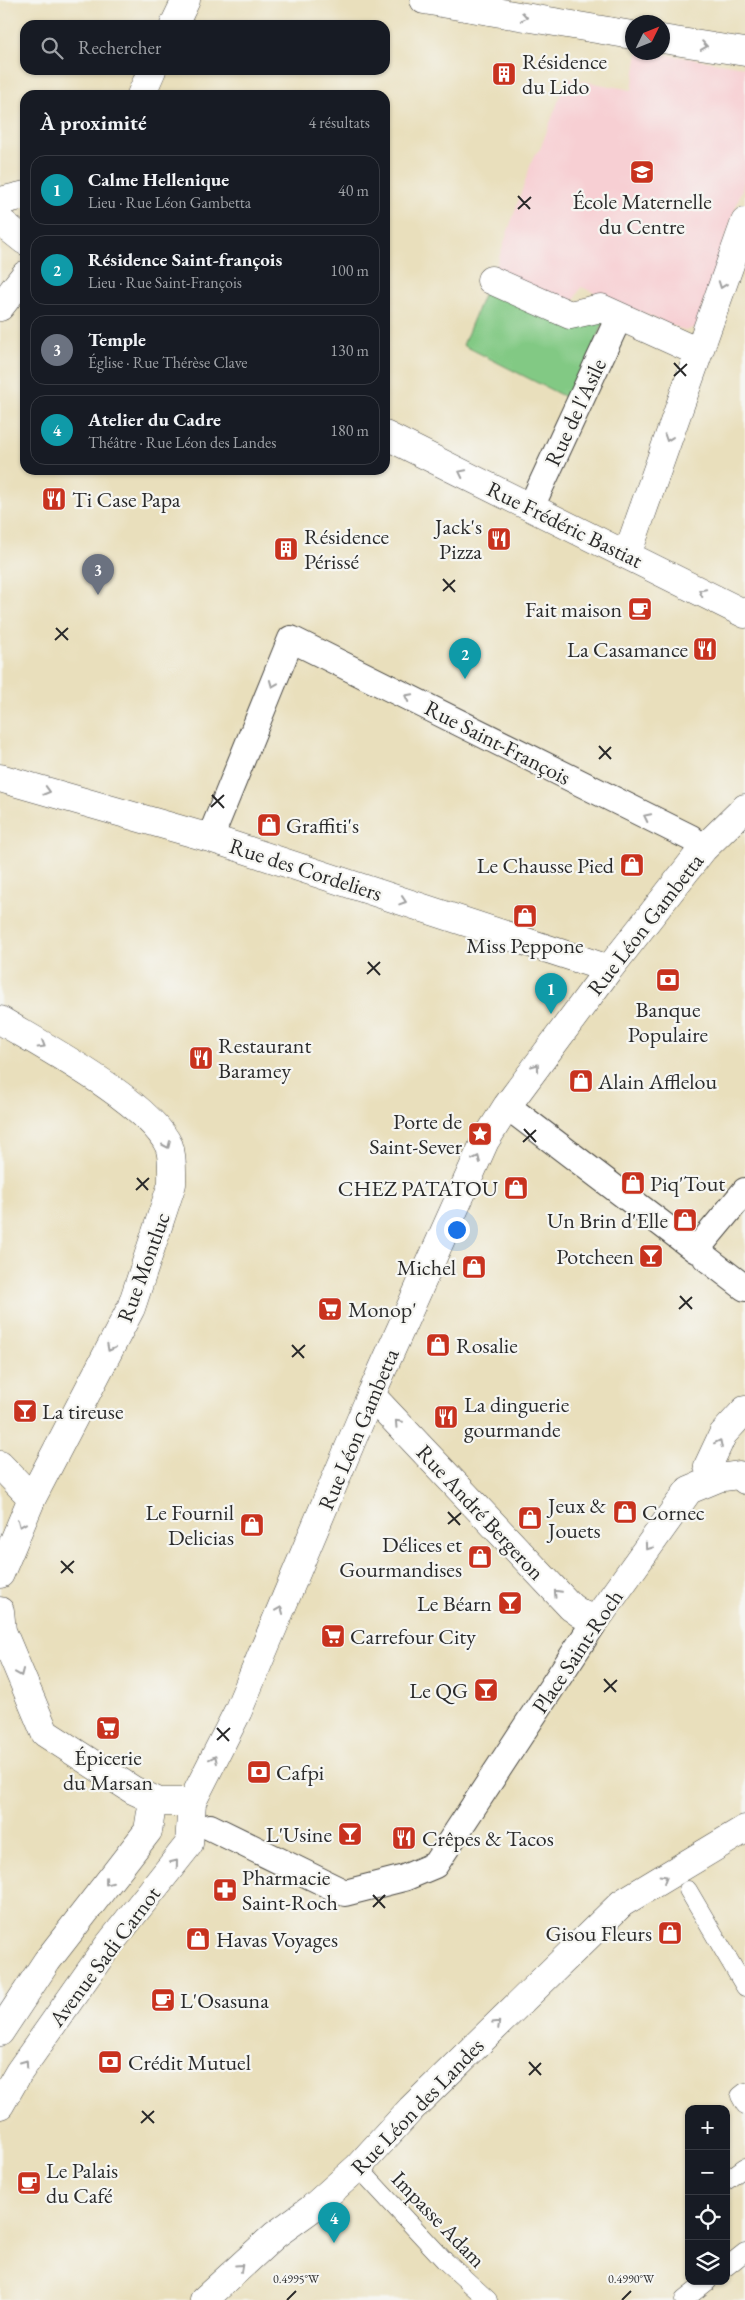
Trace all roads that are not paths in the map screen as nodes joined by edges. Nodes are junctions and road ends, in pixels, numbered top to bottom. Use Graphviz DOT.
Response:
graph roads {
  1 [pos="186,0"];
  2 [pos="424,0"];
  3 [pos="176,20"];
  4 [pos="625,34"];
  5 [pos="670,40"];
  6 [pos="745,52"];
  7 [pos="150,75"];
  8 [pos="142,90"];
  9 [pos="20,196"];
  10 [pos="0,201"];
  11 [pos="0,220"];
  12 [pos="745,222"];
  13 [pos="20,237"];
  14 [pos="491,280"];
  15 [pos="20,281"];
  16 [pos="0,307"];
  17 [pos="619,317"];
  18 [pos="698,352"];
  19 [pos="390,437"];
  20 [pos="531,507"];
  21 [pos="627,555"];
  22 [pos="745,614"];
  23 [pos="0,778"];
  24 [pos="745,808"];
  25 [pos="210,838"];
  26 [pos="703,849"];
  27 [pos="608,969"];
  28 [pos="0,1020"];
  29 [pos="507,1106"];
  30 [pos="745,1191"];
  31 [pos="701,1254"];
  32 [pos="745,1288"];
  33 [pos="371,1395"];
  34 [pos="745,1410"];
  35 [pos="0,1465"];
  36 [pos="718,1478"];
  37 [pos="745,1480"];
  38 [pos="32,1498"];
  39 [pos="0,1574"];
  40 [pos="0,1611"];
  41 [pos="596,1620"];
  42 [pos="133,1790"];
  43 [pos="192,1802"];
  44 [pos="210,1827"];
  45 [pos="745,1829"];
  46 [pos="688,1890"];
  47 [pos="745,1987"];
  48 [pos="0,2032"];
  49 [pos="745,2092"];
  50 [pos="0,2105"];
  51 [pos="745,2105"];
  52 [pos="358,2167"];
  53 [pos="745,2167"];
  54 [pos="730,2177"];
  55 [pos="745,2252"];
  56 [pos="730,2264"];
  57 [pos="703,2285"];
  58 [pos="204,2300"];
  59 [pos="488,2300"];
  60 [pos="684,2300"];
  1 -- 3 [label="street"];
  2 -- 4 [label="street, one-way"];
  5 -- 6 [label="street, one-way"];
  7 -- 8 [label="street"];
  9 -- 10 [label="street"];
  11 -- 13 [label="street"];
  12 -- 18 [label="street, one-way"];
  14 -- 17 [label="street"];
  15 -- 16 [label="street"];
  17 -- 18 [label="street"];
  17 -- 20 [label="street, Rue de l'Asile"];
  18 -- 21 [label="street, one-way"];
  20 -- 19 [label="street, Rue Frédéric Bastiat, one-way"];
  20 -- 21 [label="street, Rue Frédéric Bastiat"];
  22 -- 21 [label="street, Rue Frédéric Bastiat, one-way"];
  23 -- 25 [label="street, Rue des Cordeliers, one-way"];
  24 -- 26 [label="street, Rue Léon Gambetta"];
  26 -- 25 [label="street, Rue Saint-François, one-way"];
  25 -- 27 [label="street, Rue des Cordeliers, one-way"];
  26 -- 27 [label="street, Rue Léon Gambetta"];
  29 -- 27 [label="street, Rue Léon Gambetta, one-way"];
  28 -- 38 [label="street, Rue Montluc, one-way"];
  29 -- 31 [label="street"];
  33 -- 29 [label="street, Rue Léon Gambetta, one-way"];
  30 -- 31 [label="street"];
  31 -- 32 [label="street"];
  41 -- 33 [label="street, Rue André Bergeron, one-way"];
  43 -- 33 [label="street, Rue Léon Gambetta, one-way"];
  36 -- 34 [label="street, one-way"];
  35 -- 38 [label="street"];
  36 -- 37 [label="street, Place Saint-Roch"];
  36 -- 41 [label="street, Place Saint-Roch, one-way"];
  38 -- 39 [label="street, Rue Montluc, one-way"];
  40 -- 42 [label="street, one-way"];
  41 -- 44 [label="street, Place Saint-Roch"];
  42 -- 43 [label="street"];
  42 -- 48 [label="street, Avenue Sadi Carnot, one-way"];
  50 -- 43 [label="street, Avenue Sadi Carnot, one-way"];
  52 -- 45 [label="street, Rue Léon des Landes, one-way"];
  46 -- 47 [label="lane"];
  49 -- 51 [label="lane"];
  58 -- 52 [label="street, Rue Léon des Landes, one-way"];
  52 -- 59 [label="lane, Impasse Adam"];
  53 -- 54 [label="lane"];
  55 -- 56 [label="lane"];
  57 -- 60 [label="lane"];
}
